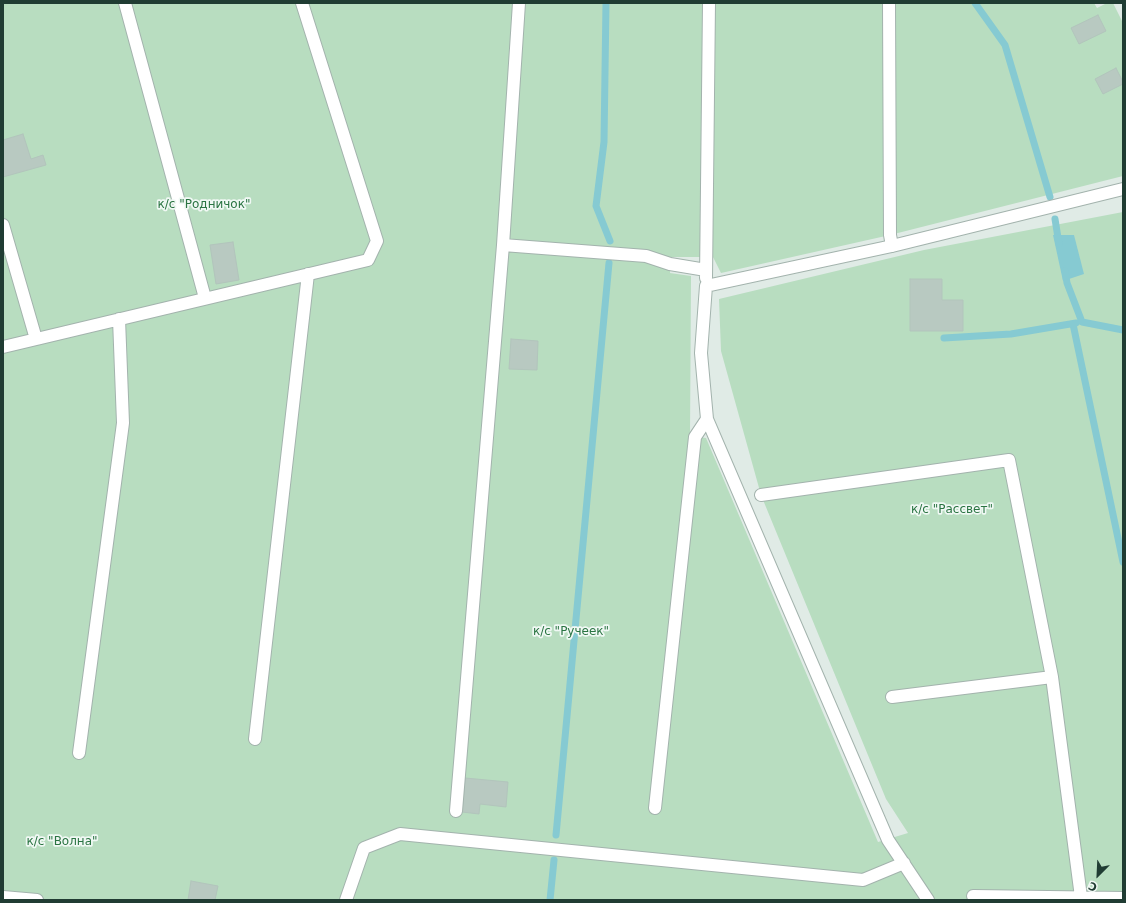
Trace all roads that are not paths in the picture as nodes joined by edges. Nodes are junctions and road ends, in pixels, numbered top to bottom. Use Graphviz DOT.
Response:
graph roads {
  1 [pos="125,3"];
  2 [pos="302,3"];
  3 [pos="519,3"];
  4 [pos="709,3"];
  5 [pos="889,3"];
  6 [pos="1123,189"];
  7 [pos="3,225"];
  8 [pos="503,245"];
  9 [pos="892,246"];
  10 [pos="706,270"];
  11 [pos="308,274"];
  12 [pos="706,286"];
  13 [pos="205,298"];
  14 [pos="119,319"];
  15 [pos="36,339"];
  16 [pos="3,347"];
  17 [pos="707,419"];
  18 [pos="761,495"];
  19 [pos="1052,678"];
  20 [pos="892,697"];
  21 [pos="255,739"];
  22 [pos="79,753"];
  23 [pos="655,808"];
  24 [pos="456,811"];
  25 [pos="904,863"];
  26 [pos="973,896"];
  27 [pos="3,897"];
  28 [pos="1072,898"];
  29 [pos="1123,898"];
  30 [pos="37,900"];
  31 [pos="346,900"];
  32 [pos="928,900"];
  1 -- 13 [label="lane"];
  2 -- 11 [label="lane"];
  3 -- 8 [label="lane"];
  4 -- 10 [label="lane"];
  5 -- 9 [label="lane"];
  6 -- 9 [label="lane"];
  7 -- 15 [label="lane"];
  8 -- 10 [label="lane"];
  8 -- 24 [label="lane"];
  9 -- 12 [label="lane"];
  10 -- 12 [label="lane"];
  11 -- 13 [label="lane"];
  11 -- 21 [label="lane"];
  12 -- 17 [label="lane"];
  13 -- 14 [label="lane"];
  14 -- 15 [label="lane"];
  14 -- 22 [label="lane"];
  15 -- 16 [label="lane"];
  17 -- 23 [label="lane"];
  17 -- 25 [label="lane"];
  18 -- 19 [label="lane"];
  19 -- 20 [label="lane"];
  19 -- 28 [label="lane"];
  25 -- 31 [label="lane"];
  25 -- 32 [label="lane"];
  26 -- 28 [label="lane"];
  27 -- 30 [label="lane"];
  28 -- 29 [label="lane"];
}
